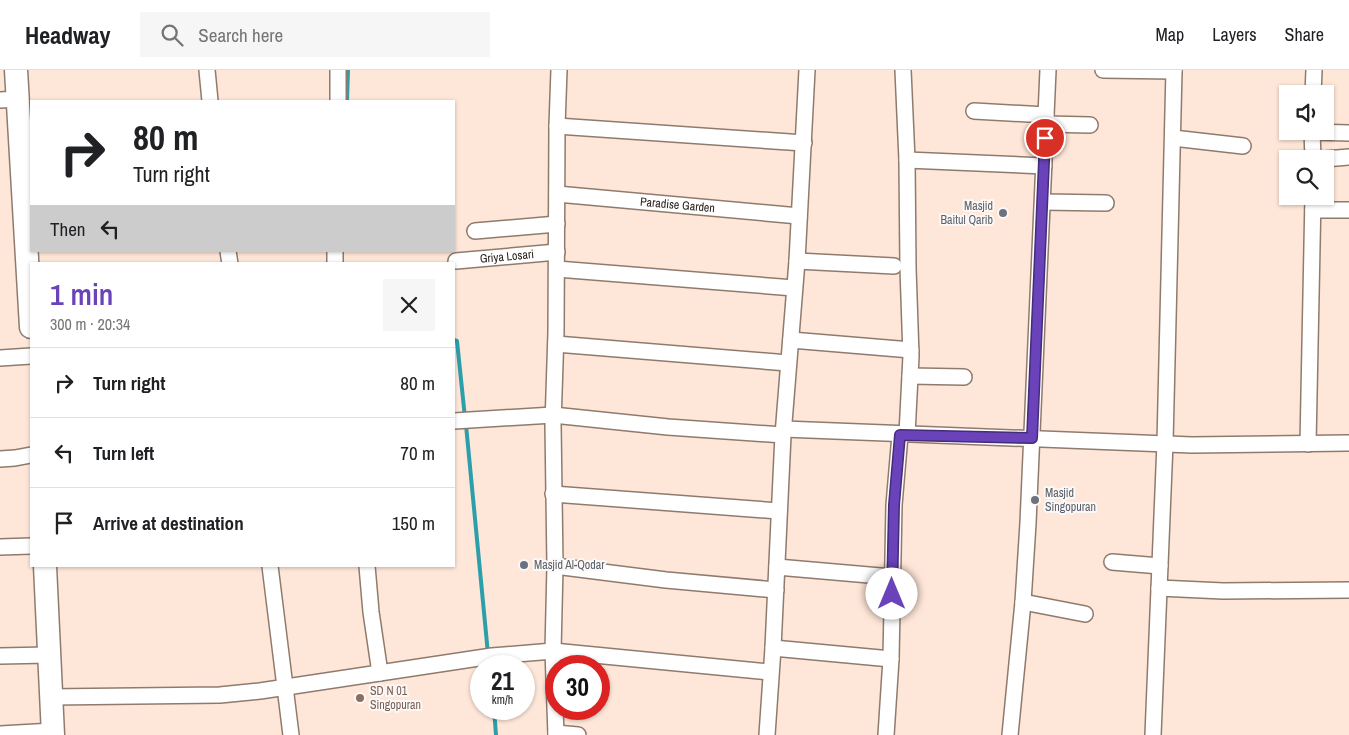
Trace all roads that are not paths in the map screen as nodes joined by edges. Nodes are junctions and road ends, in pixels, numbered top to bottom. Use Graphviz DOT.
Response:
graph roads {
  1 [pos="16,70"];
  2 [pos="207,70"];
  3 [pos="338,70"];
  4 [pos="559,70"];
  5 [pos="807,70"];
  6 [pos="903,70"];
  7 [pos="1048,70"];
  8 [pos="1103,70"];
  9 [pos="1174,70"];
  10 [pos="1314,70"];
  11 [pos="1313,85"];
  12 [pos="9,100"];
  13 [pos="210,100"];
  14 [pos="338,100"];
  15 [pos="974,111"];
  16 [pos="1046,119"];
  17 [pos="1090,125"];
  18 [pos="557,126"];
  19 [pos="1334,132"];
  20 [pos="1349,133"];
  21 [pos="1173,138"];
  22 [pos="804,143"];
  23 [pos="1243,146"];
  24 [pos="1349,157"];
  25 [pos="1334,158"];
  26 [pos="907,160"];
  27 [pos="1044,166"];
  28 [pos="27,168"];
  29 [pos="557,194"];
  30 [pos="1043,202"];
  31 [pos="1106,204"];
  32 [pos="1313,205"];
  33 [pos="1323,205"];
  34 [pos="1349,210"];
  35 [pos="799,216"];
  36 [pos="558,224"];
  37 [pos="474,231"];
  38 [pos="557,252"];
  39 [pos="456,261"];
  40 [pos="796,261"];
  41 [pos="894,266"];
  42 [pos="557,270"];
  43 [pos="30,287"];
  44 [pos="794,288"];
  45 [pos="791,340"];
  46 [pos="556,344"];
  47 [pos="911,350"];
  48 [pos="30,356"];
  49 [pos="0,358"];
  50 [pos="788,364"];
  51 [pos="910,376"];
  52 [pos="964,377"];
  53 [pos="553,415"];
  54 [pos="455,421"];
  55 [pos="783,432"];
  56 [pos="903,435"];
  57 [pos="1032,438"];
  58 [pos="1165,443"];
  59 [pos="1308,444"];
  60 [pos="1348,444"];
  61 [pos="30,455"];
  62 [pos="0,459"];
  63 [pos="553,494"];
  64 [pos="779,511"];
  65 [pos="30,546"];
  66 [pos="0,548"];
  67 [pos="1112,562"];
  68 [pos="555,566"];
  69 [pos="1160,566"];
  70 [pos="45,567"];
  71 [pos="270,567"];
  72 [pos="367,567"];
  73 [pos="777,567"];
  74 [pos="892,577"];
  75 [pos="1159,588"];
  76 [pos="776,590"];
  77 [pos="1349,590"];
  78 [pos="1023,602"];
  79 [pos="1085,614"];
  80 [pos="773,648"];
  81 [pos="553,651"];
  82 [pos="48,655"];
  83 [pos="0,656"];
  84 [pos="891,659"];
  85 [pos="770,672"];
  86 [pos="380,673"];
  87 [pos="285,688"];
  88 [pos="50,697"];
  89 [pos="53,733"];
  90 [pos="0,734"];
  91 [pos="556,734"];
  92 [pos="291,735"];
  93 [pos="578,735"];
  94 [pos="767,735"];
  95 [pos="886,735"];
  96 [pos="1010,735"];
  97 [pos="1153,735"];
  1 -- 12 [label="street"];
  2 -- 13 [label="street"];
  3 -- 14 [label="street"];
  4 -- 18 [label="street"];
  5 -- 22 [label="street"];
  6 -- 26 [label="street"];
  7 -- 16 [label="street"];
  8 -- 9 [label="street"];
  9 -- 21 [label="street"];
  10 -- 11 [label="street"];
  12 -- 28 [label="street"];
  15 -- 16 [label="street"];
  16 -- 17 [label="street"];
  16 -- 27 [label="street"];
  18 -- 22 [label="street"];
  18 -- 29 [label="street"];
  19 -- 20 [label="street"];
  21 -- 23 [label="street"];
  21 -- 58 [label="street"];
  22 -- 35 [label="street"];
  24 -- 25 [label="street"];
  26 -- 27 [label="street"];
  26 -- 47 [label="street"];
  27 -- 30 [label="street"];
  28 -- 43 [label="street"];
  29 -- 35 [label="street, Paradise Garden"];
  29 -- 36 [label="street"];
  30 -- 31 [label="street"];
  30 -- 57 [label="street"];
  32 -- 59 [label="street"];
  33 -- 34 [label="street"];
  35 -- 40 [label="street"];
  36 -- 37 [label="street"];
  36 -- 38 [label="street"];
  38 -- 39 [label="street, Griya Losari"];
  38 -- 42 [label="street"];
  40 -- 41 [label="street"];
  40 -- 44 [label="street"];
  42 -- 44 [label="street"];
  42 -- 46 [label="street"];
  44 -- 45 [label="street"];
  45 -- 47 [label="street"];
  45 -- 50 [label="street"];
  46 -- 50 [label="street"];
  46 -- 53 [label="street"];
  47 -- 51 [label="street"];
  48 -- 49 [label="street"];
  50 -- 55 [label="street"];
  51 -- 52 [label="street"];
  51 -- 56 [label="street"];
  53 -- 54 [label="street"];
  53 -- 55 [label="street"];
  53 -- 63 [label="street"];
  55 -- 56 [label="street"];
  55 -- 64 [label="street"];
  56 -- 57 [label="street"];
  56 -- 74 [label="street"];
  57 -- 58 [label="street"];
  57 -- 78 [label="street"];
  58 -- 59 [label="street"];
  58 -- 69 [label="street"];
  59 -- 60 [label="street"];
  61 -- 62 [label="street"];
  63 -- 64 [label="street"];
  63 -- 68 [label="street"];
  64 -- 73 [label="street"];
  65 -- 66 [label="street"];
  67 -- 69 [label="street"];
  68 -- 76 [label="street"];
  68 -- 81 [label="street"];
  69 -- 75 [label="street"];
  70 -- 82 [label="street"];
  71 -- 87 [label="street"];
  72 -- 86 [label="street"];
  73 -- 74 [label="street"];
  73 -- 76 [label="street"];
  74 -- 84 [label="street"];
  75 -- 77 [label="street"];
  75 -- 97 [label="street"];
  76 -- 80 [label="street"];
  78 -- 79 [label="street"];
  78 -- 96 [label="street"];
  80 -- 84 [label="street"];
  80 -- 85 [label="street"];
  81 -- 85 [label="street"];
  81 -- 86 [label="street"];
  81 -- 91 [label="street"];
  82 -- 83 [label="street"];
  82 -- 88 [label="street"];
  84 -- 95 [label="street"];
  85 -- 94 [label="street"];
  86 -- 87 [label="street"];
  87 -- 88 [label="street"];
  87 -- 92 [label="street"];
  88 -- 89 [label="street"];
  89 -- 90 [label="street"];
  91 -- 93 [label="street"];
}
